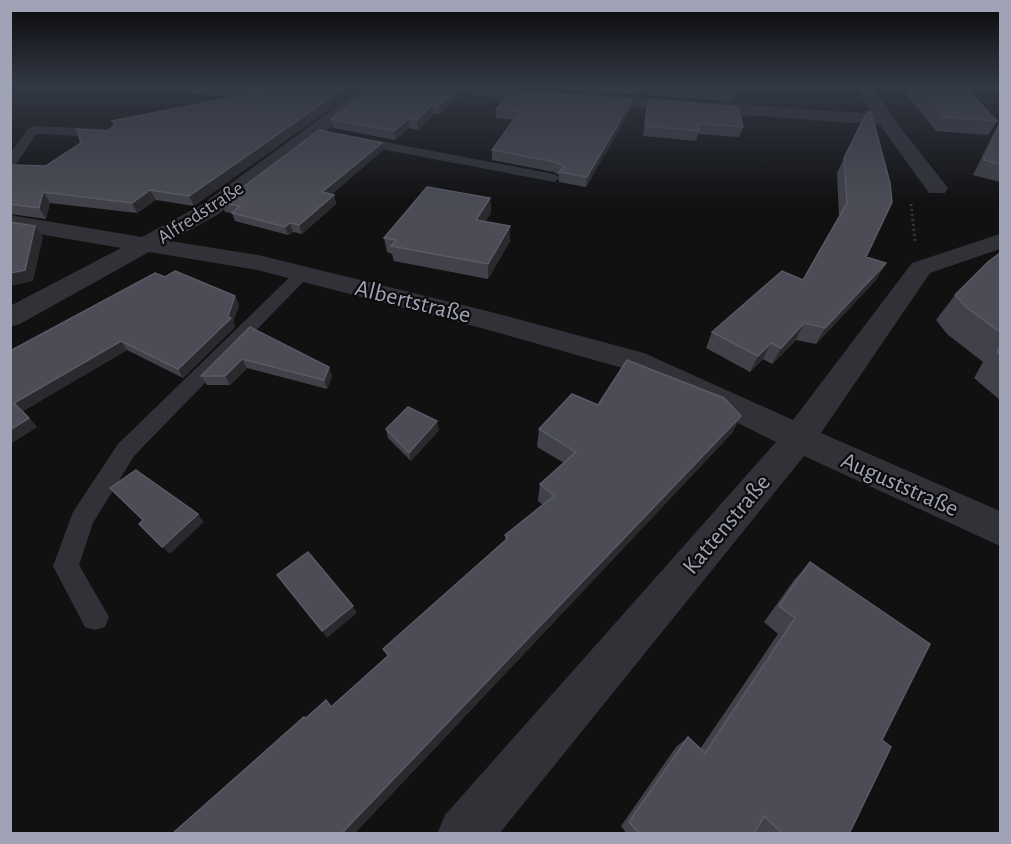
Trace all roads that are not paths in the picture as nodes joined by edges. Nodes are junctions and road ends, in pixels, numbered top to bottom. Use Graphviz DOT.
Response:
graph roads {
  1 [pos="338,125"];
  2 [pos="889,125"];
  3 [pos="112,134"];
  4 [pos="330,134"];
  5 [pos="10,163"];
  6 [pos="554,178"];
  7 [pos="937,188"];
  8 [pos="10,222"];
  9 [pos="1000,241"];
  10 [pos="149,245"];
  11 [pos="302,274"];
  12 [pos="10,318"];
  13 [pos="798,438"];
  14 [pos="1000,529"];
  15 [pos="95,617"];
  16 [pos="464,833"];
  1 -- 4 [label="street, Alfredstraße"];
  2 -- 7 [label="street"];
  3 -- 5 [label="lane"];
  4 -- 6 [label="lane"];
  4 -- 10 [label="street, Alfredstraße"];
  8 -- 10 [label="street, Albertstraße"];
  9 -- 13 [label="street, Kattenstraße"];
  10 -- 11 [label="street, Albertstraße"];
  10 -- 12 [label="street, Alfredstraße"];
  11 -- 13 [label="street, Albertstraße"];
  11 -- 15 [label="lane"];
  13 -- 14 [label="street, Auguststraße"];
  13 -- 16 [label="street, Kattenstraße"];
}
